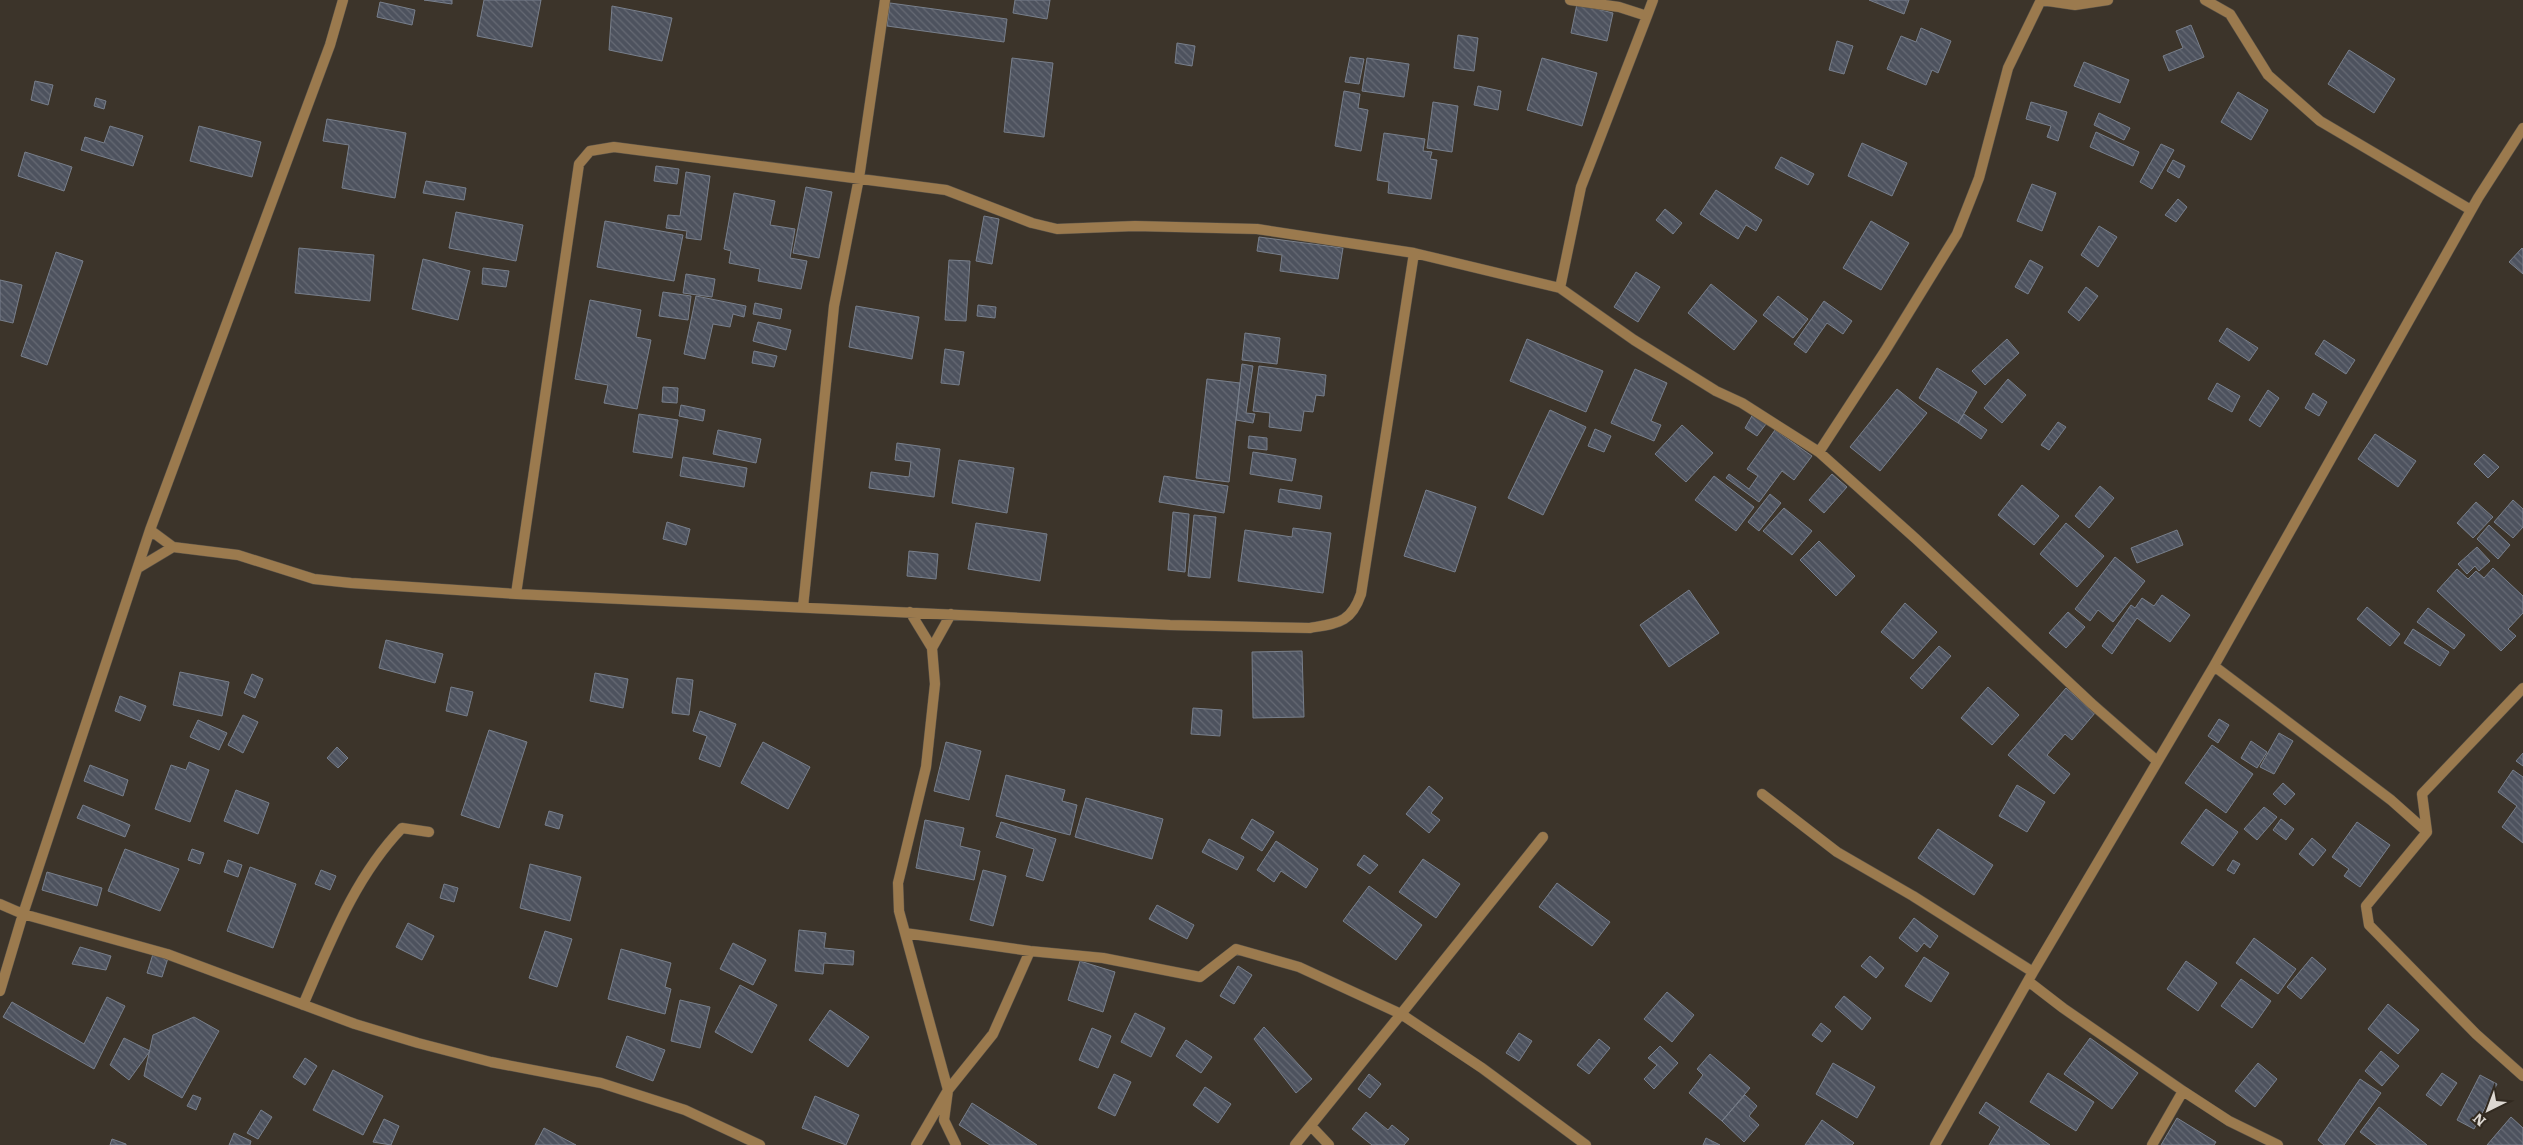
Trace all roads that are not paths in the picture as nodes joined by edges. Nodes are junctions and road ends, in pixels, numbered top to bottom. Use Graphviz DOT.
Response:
graph roads {
  1 [pos="343,0"];
  2 [pos="1570,0"];
  3 [pos="1653,0"];
  4 [pos="2041,0"];
  5 [pos="2108,0"];
  6 [pos="2205,0"];
  7 [pos="885,1"];
  8 [pos="1647,16"];
  9 [pos="2523,128"];
  10 [pos="858,178"];
  11 [pos="2471,210"];
  12 [pos="1414,253"];
  13 [pos="1560,288"];
  14 [pos="1819,452"];
  15 [pos="150,530"];
  16 [pos="173,547"];
  17 [pos="138,568"];
  18 [pos="516,594"];
  19 [pos="803,606"];
  20 [pos="910,612"];
  21 [pos="951,614"];
  22 [pos="932,648"];
  23 [pos="2214,666"];
  24 [pos="2523,689"];
  25 [pos="2157,761"];
  26 [pos="1762,794"];
  27 [pos="429,832"];
  28 [pos="2427,832"];
  29 [pos="1543,837"];
  30 [pos="0,904"];
  31 [pos="23,914"];
  32 [pos="905,933"];
  33 [pos="1030,951"];
  34 [pos="2030,976"];
  35 [pos="0,991"];
  36 [pos="303,1005"];
  37 [pos="1401,1014"];
  38 [pos="2523,1076"];
  39 [pos="948,1090"];
  40 [pos="2183,1091"];
  41 [pos="1311,1126"];
  42 [pos="760,1145"];
  43 [pos="916,1145"];
  44 [pos="956,1145"];
  45 [pos="1295,1145"];
  46 [pos="1329,1145"];
  47 [pos="1586,1145"];
  48 [pos="1935,1145"];
  49 [pos="2152,1145"];
  50 [pos="2278,1145"];
  1 -- 15 [label="street"];
  2 -- 8 [label="street"];
  3 -- 8 [label="street"];
  4 -- 5 [label="street"];
  4 -- 14 [label="street"];
  6 -- 11 [label="street"];
  7 -- 10 [label="street"];
  8 -- 13 [label="street"];
  9 -- 11 [label="street"];
  10 -- 12 [label="street"];
  10 -- 18 [label="street"];
  10 -- 19 [label="street"];
  11 -- 23 [label="street"];
  12 -- 13 [label="street"];
  12 -- 21 [label="street"];
  13 -- 14 [label="street"];
  14 -- 25 [label="street"];
  15 -- 16 [label="street"];
  15 -- 17 [label="street"];
  16 -- 17 [label="street"];
  16 -- 18 [label="street"];
  17 -- 31 [label="street"];
  18 -- 19 [label="street"];
  19 -- 20 [label="street"];
  20 -- 21 [label="street"];
  20 -- 22 [label="street"];
  21 -- 22 [label="street"];
  22 -- 32 [label="street"];
  23 -- 25 [label="street"];
  23 -- 28 [label="street"];
  24 -- 28 [label="street"];
  25 -- 34 [label="street"];
  26 -- 34 [label="street"];
  27 -- 36 [label="street"];
  28 -- 38 [label="street"];
  29 -- 37 [label="street"];
  30 -- 31 [label="street"];
  31 -- 35 [label="street"];
  31 -- 36 [label="street"];
  32 -- 33 [label="street"];
  32 -- 39 [label="street"];
  33 -- 37 [label="street"];
  33 -- 39 [label="street"];
  34 -- 40 [label="street"];
  34 -- 48 [label="street"];
  36 -- 42 [label="street"];
  37 -- 41 [label="street"];
  37 -- 47 [label="street"];
  39 -- 43 [label="street"];
  39 -- 44 [label="street"];
  40 -- 49 [label="street"];
  40 -- 50 [label="street"];
  41 -- 45 [label="street"];
  41 -- 46 [label="street"];
}
